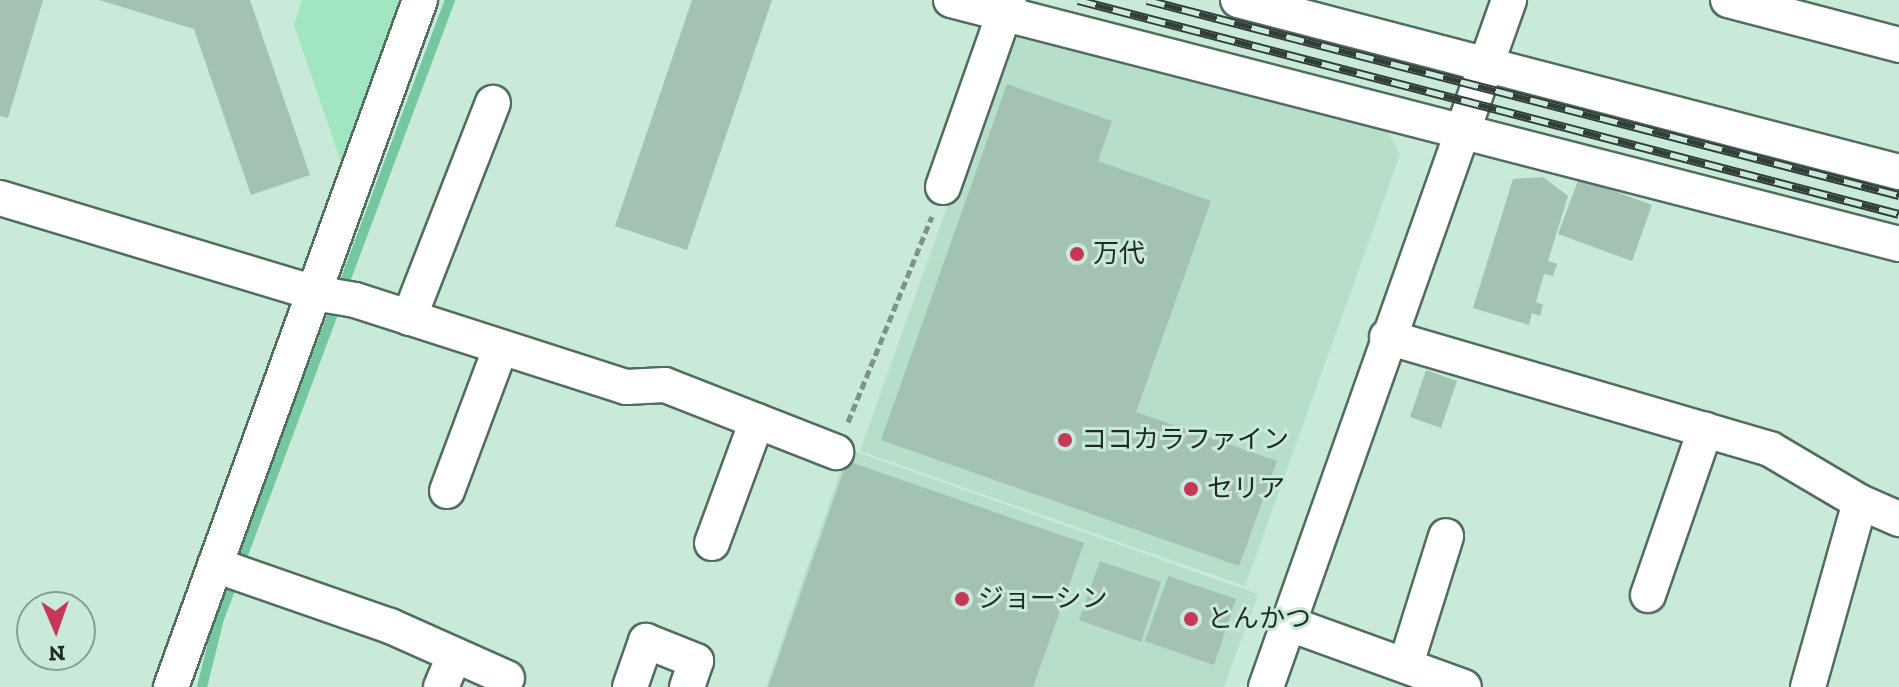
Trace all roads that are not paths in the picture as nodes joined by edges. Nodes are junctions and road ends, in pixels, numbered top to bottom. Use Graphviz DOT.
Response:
graph roads {
  1 [pos="420,0"];
  2 [pos="951,0"];
  3 [pos="1238,0"];
  4 [pos="1509,0"];
  5 [pos="1728,0"];
  6 [pos="1008,6"];
  7 [pos="1899,45"];
  8 [pos="1486,64"];
  9 [pos="493,103"];
  10 [pos="1464,130"];
  11 [pos="1899,172"];
  12 [pos="943,187"];
  13 [pos="0,198"];
  14 [pos="1899,244"];
  15 [pos="314,293"];
  16 [pos="409,318"];
  17 [pos="1387,337"];
  18 [pos="500,349"];
  19 [pos="757,421"];
  20 [pos="1705,430"];
  21 [pos="836,452"];
  22 [pos="447,491"];
  23 [pos="1860,502"];
  24 [pos="1899,519"];
  25 [pos="1446,536"];
  26 [pos="712,543"];
  27 [pos="215,565"];
  28 [pos="1648,595"];
  29 [pos="1287,623"];
  30 [pos="454,656"];
  31 [pos="1406,664"];
  32 [pos="507,678"];
  33 [pos="171,687"];
  34 [pos="441,687"];
  35 [pos="630,687"];
  36 [pos="687,687"];
  37 [pos="1266,687"];
  38 [pos="1464,687"];
  39 [pos="1808,687"];
  1 -- 15 [label="street"];
  2 -- 6 [label="street"];
  3 -- 8 [label="street"];
  4 -- 8 [label="street"];
  5 -- 7 [label="street"];
  6 -- 10 [label="street"];
  6 -- 12 [label="street"];
  8 -- 10 [label="street"];
  8 -- 11 [label="street"];
  9 -- 16 [label="street"];
  10 -- 14 [label="street"];
  10 -- 17 [label="street"];
  13 -- 15 [label="street"];
  15 -- 16 [label="street"];
  15 -- 27 [label="street"];
  16 -- 18 [label="street"];
  17 -- 20 [label="street"];
  17 -- 29 [label="street"];
  18 -- 19 [label="street"];
  18 -- 22 [label="street"];
  19 -- 21 [label="street"];
  19 -- 26 [label="street"];
  20 -- 23 [label="street"];
  20 -- 28 [label="street"];
  23 -- 24 [label="street"];
  23 -- 39 [label="street"];
  25 -- 31 [label="street"];
  27 -- 30 [label="street"];
  27 -- 33 [label="street"];
  29 -- 31 [label="street"];
  29 -- 37 [label="street"];
  30 -- 32 [label="street"];
  30 -- 34 [label="street"];
  31 -- 38 [label="street"];
  35 -- 36 [label="street"];
}
